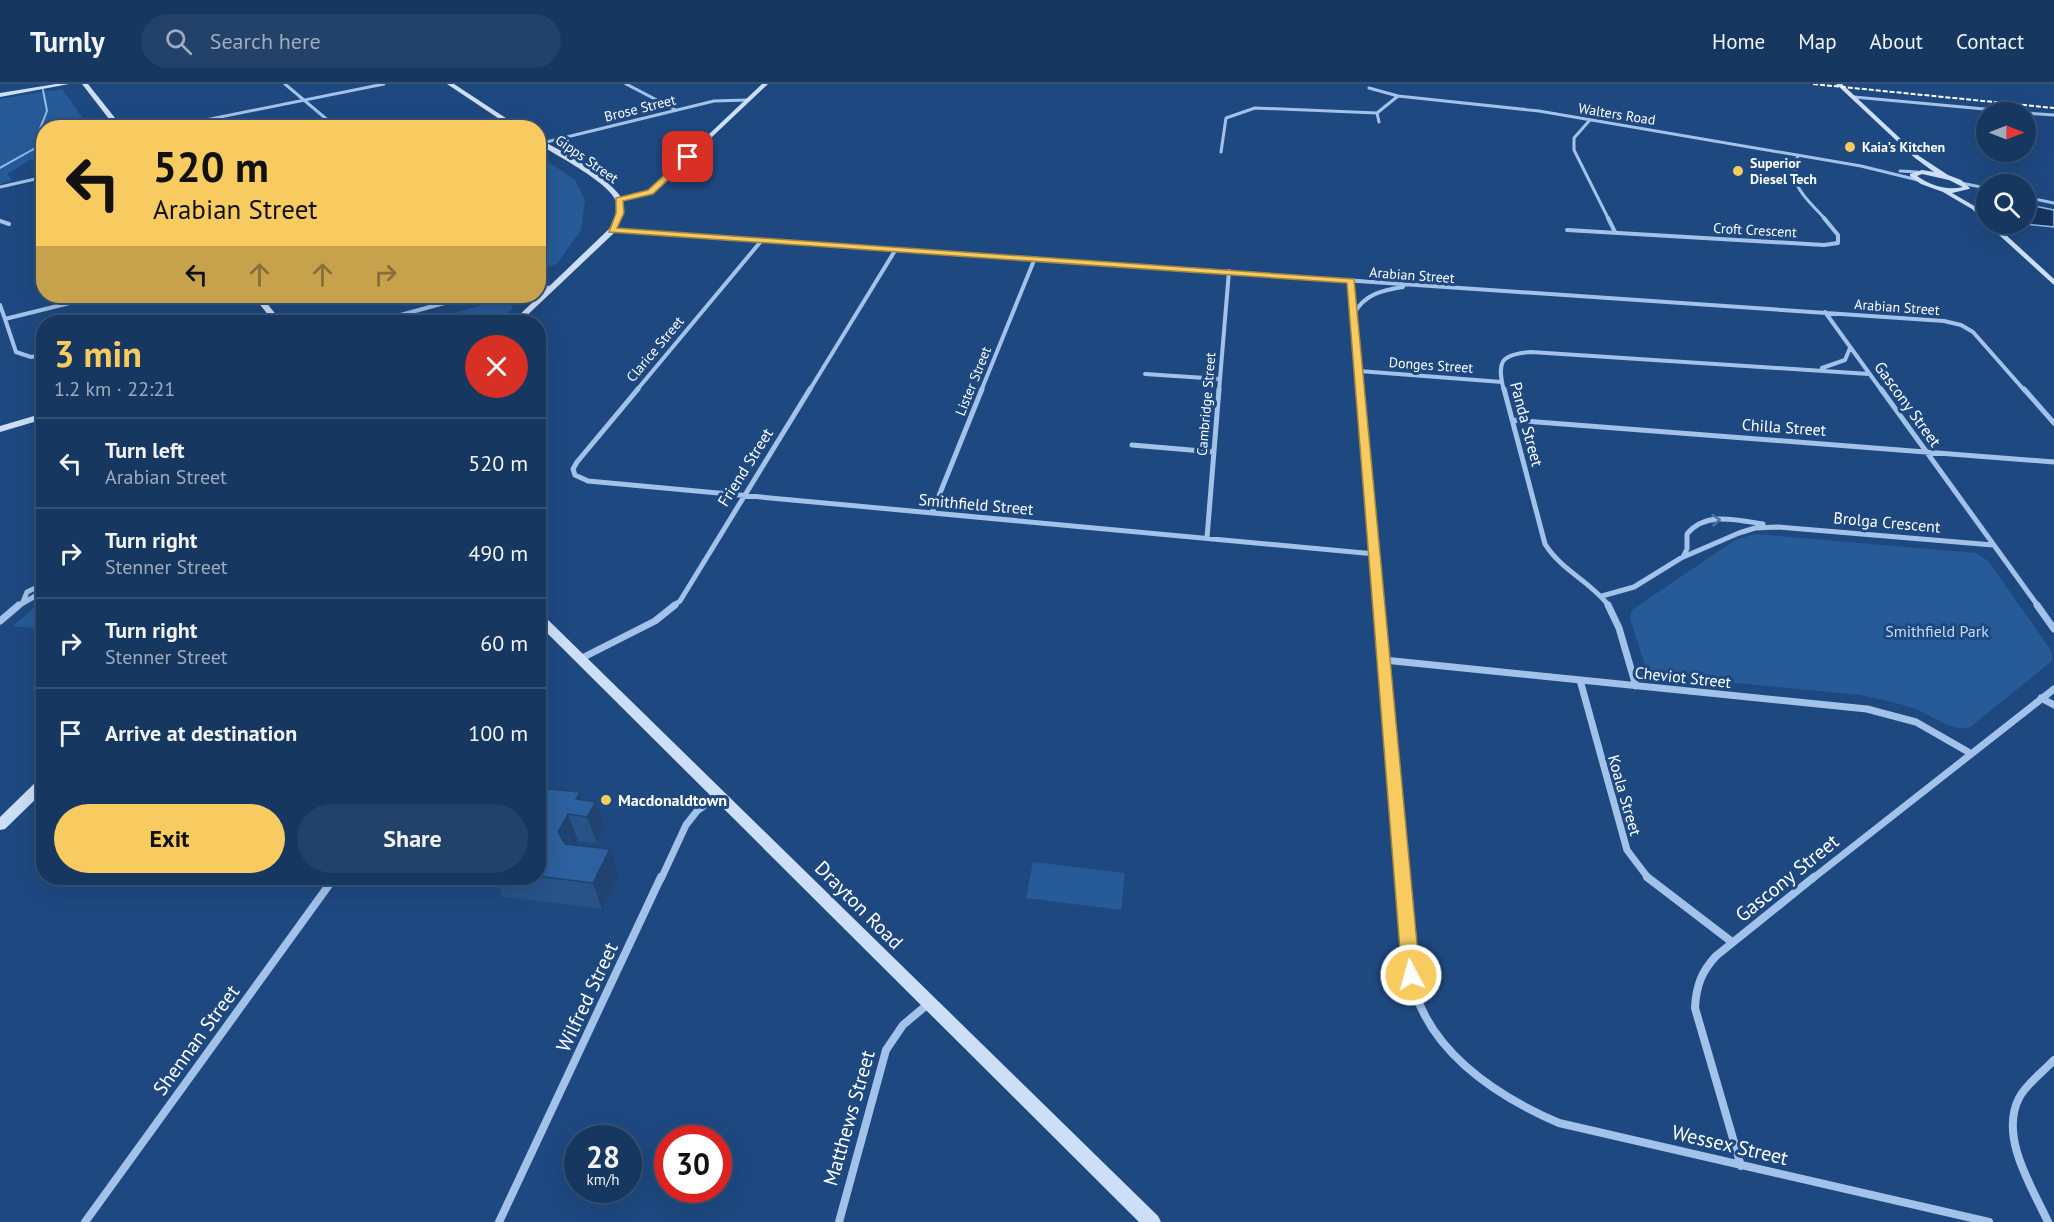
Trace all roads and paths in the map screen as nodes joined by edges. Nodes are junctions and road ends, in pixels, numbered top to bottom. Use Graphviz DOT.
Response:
graph roads {
  1 [pos="66,84"];
  2 [pos="85,84"];
  3 [pos="285,84"];
  4 [pos="384,84"];
  5 [pos="450,84"];
  6 [pos="626,84"];
  7 [pos="765,84"];
  8 [pos="1839,84"];
  9 [pos="1369,88"];
  10 [pos="0,95"];
  11 [pos="1398,96"];
  12 [pos="1854,97"];
  13 [pos="305,100"];
  14 [pos="747,100"];
  15 [pos="1976,108"];
  16 [pos="676,110"];
  17 [pos="1377,113"];
  18 [pos="2036,114"];
  19 [pos="2054,115"];
  20 [pos="114,120"];
  21 [pos="206,120"];
  22 [pos="328,120"];
  23 [pos="506,120"];
  24 [pos="1589,121"];
  25 [pos="1379,122"];
  26 [pos="546,141"];
  27 [pos="546,146"];
  28 [pos="1221,152"];
  29 [pos="1798,155"];
  30 [pos="1917,157"];
  31 [pos="1861,166"];
  32 [pos="1918,175"];
  33 [pos="1948,178"];
  34 [pos="36,179"];
  35 [pos="1964,187"];
  36 [pos="0,188"];
  37 [pos="1940,188"];
  38 [pos="1976,188"];
  39 [pos="1976,188"];
  40 [pos="2036,199"];
  41 [pos="619,200"];
  42 [pos="2054,203"];
  43 [pos="1974,208"];
  44 [pos="0,221"];
  45 [pos="9,224"];
  46 [pos="612,230"];
  47 [pos="1567,230"];
  48 [pos="1615,232"];
  49 [pos="2001,234"];
  50 [pos="762,240"];
  51 [pos="896,249"];
  52 [pos="1035,258"];
  53 [pos="1229,271"];
  54 [pos="1351,281"];
  55 [pos="2054,283"];
  56 [pos="1422,286"];
  57 [pos="546,288"];
  58 [pos="552,288"];
  59 [pos="546,294"];
  60 [pos="70,303"];
  61 [pos="263,303"];
  62 [pos="444,303"];
  63 [pos="536,303"];
  64 [pos="0,306"];
  65 [pos="1824,312"];
  66 [pos="1354,314"];
  67 [pos="272,315"];
  68 [pos="401,315"];
  69 [pos="523,315"];
  70 [pos="5,319"];
  71 [pos="1850,347"];
  72 [pos="36,355"];
  73 [pos="1804,370"];
  74 [pos="1359,371"];
  75 [pos="1145,374"];
  76 [pos="1869,374"];
  77 [pos="1220,379"];
  78 [pos="1502,382"];
  79 [pos="36,418"];
  80 [pos="1512,420"];
  81 [pos="2054,423"];
  82 [pos="0,429"];
  83 [pos="1132,445"];
  84 [pos="1214,452"];
  85 [pos="1925,452"];
  86 [pos="2054,462"];
  87 [pos="575,475"];
  88 [pos="743,495"];
  89 [pos="932,513"];
  90 [pos="1778,527"];
  91 [pos="1207,538"];
  92 [pos="1993,545"];
  93 [pos="1375,554"];
  94 [pos="1683,557"];
  95 [pos="36,588"];
  96 [pos="36,595"];
  97 [pos="1602,596"];
  98 [pos="22,602"];
  99 [pos="0,621"];
  100 [pos="546,626"];
  101 [pos="2054,629"];
  102 [pos="579,659"];
  103 [pos="1384,660"];
  104 [pos="1580,680"];
  105 [pos="1636,686"];
  106 [pos="2054,689"];
  107 [pos="2041,698"];
  108 [pos="2054,705"];
  109 [pos="1970,753"];
  110 [pos="36,790"];
  111 [pos="718,796"];
  112 [pos="0,825"];
  113 [pos="329,885"];
  114 [pos="1732,942"];
  115 [pos="929,1003"];
  116 [pos="2054,1060"];
  117 [pos="1741,1166"];
  118 [pos="85,1222"];
  119 [pos="499,1222"];
  120 [pos="839,1222"];
  121 [pos="1152,1222"];
  122 [pos="1989,1222"];
  123 [pos="2048,1222"];
  1 -- 10 [label="main road"];
  2 -- 20 [label="main road"];
  3 -- 13 [label="street"];
  4 -- 13 [label="street"];
  5 -- 23 [label="main road"];
  6 -- 16 [label="street"];
  7 -- 14 [label="main road"];
  8 -- 12 [label="main road"];
  9 -- 11 [label="street, Walters Road"];
  11 -- 17 [label="street"];
  11 -- 24 [label="street, Walters Road"];
  12 -- 15 [label="street"];
  12 -- 30 [label="main road"];
  13 -- 21 [label="street"];
  13 -- 22 [label="street"];
  14 -- 16 [label="street, Brose Street"];
  14 -- 41 [label="main road"];
  16 -- 26 [label="street, Brose Street"];
  17 -- 25 [label="street"];
  17 -- 28 [label="street"];
  18 -- 19 [label="street"];
  24 -- 29 [label="street, Walters Road"];
  24 -- 48 [label="street"];
  27 -- 41 [label="main road, Gipps Street"];
  29 -- 31 [label="street, Walters Road"];
  29 -- 48 [label="street, Croft Crescent"];
  30 -- 32 [label="main road"];
  30 -- 33 [label="main road"];
  31 -- 32 [label="street, Walters Road"];
  31 -- 32 [label="street, Walters Road"];
  32 -- 33 [label="main road"];
  32 -- 37 [label="main road"];
  33 -- 35 [label="main road"];
  34 -- 36 [label="street"];
  35 -- 37 [label="main road"];
  35 -- 38 [label="street"];
  35 -- 39 [label="street"];
  35 -- 43 [label="main road"];
  37 -- 43 [label="main road"];
  40 -- 42 [label="street"];
  41 -- 46 [label="main road"];
  44 -- 45 [label="street"];
  46 -- 50 [label="street, Arabian Street"];
  46 -- 58 [label="main road"];
  47 -- 48 [label="street, Croft Crescent"];
  49 -- 55 [label="main road"];
  50 -- 51 [label="street, Arabian Street"];
  50 -- 87 [label="street, Clarice Street"];
  51 -- 52 [label="street, Arabian Street"];
  51 -- 88 [label="street, Friend Street"];
  52 -- 53 [label="street, Arabian Street"];
  52 -- 89 [label="street, Lister Street"];
  53 -- 54 [label="street, Arabian Street"];
  53 -- 77 [label="street, Cambridge Street"];
  54 -- 56 [label="street, Arabian Street"];
  54 -- 66 [label="street, Wessex Street"];
  56 -- 65 [label="street, Arabian Street"];
  56 -- 66 [label="street"];
  57 -- 58 [label="street"];
  58 -- 59 [label="main road"];
  60 -- 70 [label="street"];
  61 -- 67 [label="main road"];
  62 -- 68 [label="street"];
  63 -- 69 [label="main road"];
  64 -- 70 [label="street"];
  65 -- 71 [label="street, Gascony Street"];
  65 -- 81 [label="street, Arabian Street"];
  66 -- 74 [label="street, Wessex Street"];
  70 -- 72 [label="street"];
  71 -- 73 [label="street"];
  71 -- 76 [label="street, Gascony Street"];
  73 -- 76 [label="street, Panda Street"];
  73 -- 78 [label="street, Panda Street"];
  74 -- 78 [label="street, Donges Street"];
  74 -- 93 [label="street, Wessex Street"];
  75 -- 77 [label="street"];
  76 -- 85 [label="street, Gascony Street"];
  77 -- 84 [label="street, Cambridge Street"];
  78 -- 80 [label="street, Panda Street"];
  79 -- 82 [label="main road"];
  80 -- 85 [label="street, Chilla Street"];
  80 -- 97 [label="street, Panda Street"];
  83 -- 84 [label="street"];
  84 -- 91 [label="street, Cambridge Street"];
  85 -- 86 [label="street, Chilla Street"];
  85 -- 92 [label="street, Gascony Street"];
  87 -- 88 [label="street, Smithfield Street"];
  88 -- 89 [label="street, Smithfield Street"];
  88 -- 102 [label="street, Friend Street"];
  89 -- 91 [label="street, Smithfield Street"];
  90 -- 92 [label="street, Brolga Crescent"];
  90 -- 94 [label="street, Brolga Crescent"];
  94 -- 90 [label="street, Brolga Crescent, one-way"];
  91 -- 93 [label="street, Smithfield Street"];
  92 -- 101 [label="street, Gascony Street"];
  93 -- 103 [label="street, Wessex Street"];
  94 -- 97 [label="street, Brolga Crescent"];
  95 -- 98 [label="street"];
  96 -- 98 [label="street"];
  97 -- 105 [label="street, Panda Street"];
  98 -- 99 [label="street"];
  100 -- 102 [label="main road, Drayton Road"];
  102 -- 111 [label="main road, Drayton Road"];
  103 -- 104 [label="street, Cheviot Street"];
  103 -- 117 [label="street, Wessex Street"];
  104 -- 105 [label="street, Cheviot Street"];
  104 -- 114 [label="street, Koala Street"];
  105 -- 109 [label="street, Cheviot Street"];
  106 -- 107 [label="street, Gascony Street"];
  107 -- 108 [label="street"];
  107 -- 109 [label="street, Gascony Street"];
  109 -- 114 [label="street, Gascony Street"];
  110 -- 112 [label="main road"];
  111 -- 115 [label="main road, Drayton Road"];
  111 -- 119 [label="street, Wilfred Street"];
  113 -- 118 [label="street, Shennan Street"];
  114 -- 117 [label="street, Gascony Street"];
  115 -- 120 [label="street, Matthews Street"];
  115 -- 121 [label="main road, Drayton Road"];
  116 -- 123 [label="street"];
  117 -- 122 [label="street, Wessex Street"];
}
